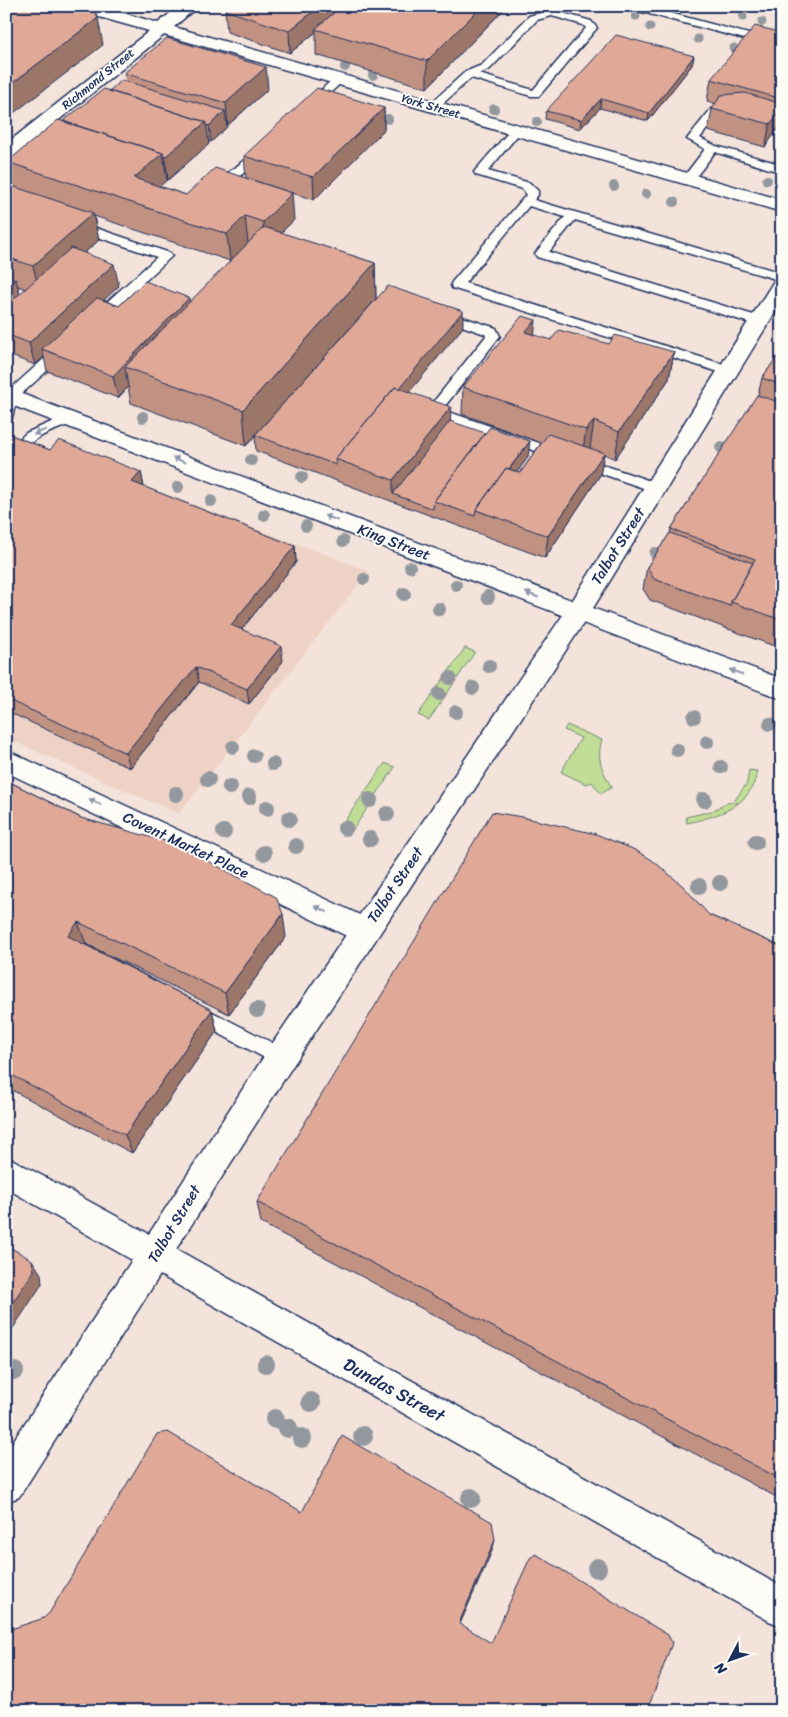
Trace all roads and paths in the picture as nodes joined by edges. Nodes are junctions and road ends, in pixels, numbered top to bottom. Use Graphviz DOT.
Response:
graph roads {
  1 [pos="80,6"];
  2 [pos="190,6"];
  3 [pos="631,6"];
  4 [pos="161,28"];
  5 [pos="782,46"];
  6 [pos="469,74"];
  7 [pos="339,79"];
  8 [pos="434,106"];
  9 [pos="739,111"];
  10 [pos="302,113"];
  11 [pos="516,130"];
  12 [pos="274,139"];
  13 [pos="712,148"];
  14 [pos="6,153"];
  15 [pos="782,165"];
  16 [pos="688,179"];
  17 [pos="205,196"];
  18 [pos="528,202"];
  19 [pos="782,206"];
  20 [pos="573,215"];
  21 [pos="63,221"];
  22 [pos="780,289"];
  23 [pos="429,311"];
  24 [pos="758,322"];
  25 [pos="87,327"];
  26 [pos="73,340"];
  27 [pos="728,370"];
  28 [pos="8,403"];
  29 [pos="70,419"];
  30 [pos="14,451"];
  31 [pos="654,488"];
  32 [pos="578,612"];
  33 [pos="782,689"];
  34 [pos="6,760"];
  35 [pos="365,930"];
  36 [pos="177,1002"];
  37 [pos="281,1057"];
  38 [pos="6,1171"];
  39 [pos="156,1254"];
  40 [pos="6,1484"];
  41 [pos="782,1608"];
  1 -- 4 [label="street, York Street"];
  2 -- 4 [label="street, Richmond Street"];
  3 -- 5 [label="lane"];
  4 -- 7 [label="street, York Street"];
  4 -- 14 [label="street, Richmond Street"];
  6 -- 6 [label="lane"];
  6 -- 8 [label="lane"];
  7 -- 8 [label="street, York Street"];
  7 -- 10 [label="lane"];
  8 -- 11 [label="street, York Street"];
  9 -- 13 [label="lane"];
  11 -- 16 [label="street, York Street"];
  11 -- 18 [label="lane"];
  12 -- 17 [label="lane"];
  13 -- 15 [label="lane"];
  13 -- 16 [label="lane"];
  16 -- 19 [label="street, York Street"];
  18 -- 20 [label="lane"];
  18 -- 27 [label="lane"];
  20 -- 22 [label="lane"];
  20 -- 24 [label="lane"];
  21 -- 25 [label="lane"];
  22 -- 24 [label="street, Talbot Street"];
  23 -- 31 [label="lane"];
  24 -- 27 [label="street, Talbot Street"];
  26 -- 28 [label="lane"];
  27 -- 31 [label="street, Talbot Street"];
  28 -- 29 [label="street, King Street"];
  29 -- 30 [label="lane, one-way"];
  32 -- 29 [label="street, King Street, one-way"];
  31 -- 32 [label="street, Talbot Street"];
  33 -- 32 [label="street, King Street, one-way"];
  32 -- 35 [label="street, Talbot Street"];
  35 -- 34 [label="street, Covent Market Place, one-way"];
  35 -- 37 [label="street, Talbot Street"];
  36 -- 37 [label="lane"];
  37 -- 39 [label="street, Talbot Street"];
  38 -- 39 [label="street, Dundas Street"];
  39 -- 40 [label="street, Talbot Street"];
  39 -- 41 [label="street, Dundas Street"];
}
